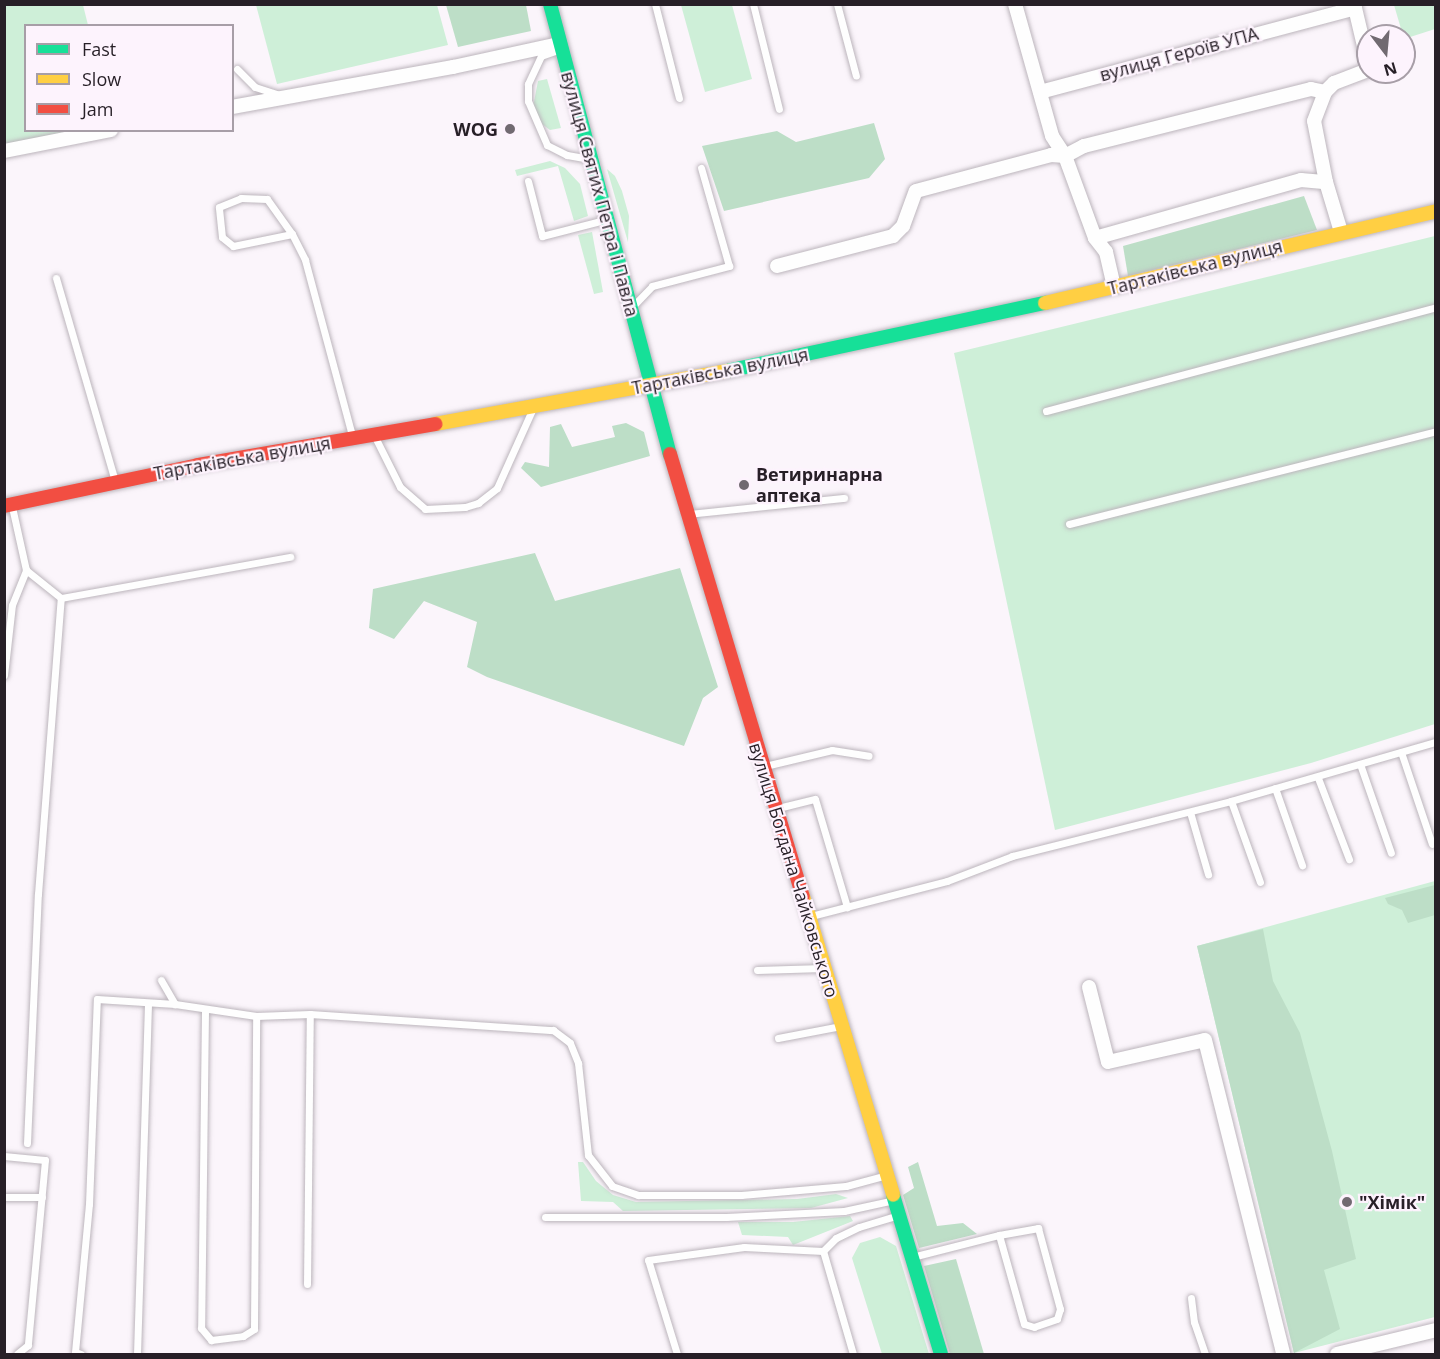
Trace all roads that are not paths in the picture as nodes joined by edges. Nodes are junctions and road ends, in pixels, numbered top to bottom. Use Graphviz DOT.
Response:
graph roads {
  1 [pos="550,4"];
  2 [pos="655,4"];
  3 [pos="753,4"];
  4 [pos="837,4"];
  5 [pos="1015,4"];
  6 [pos="1317,10"];
  7 [pos="1359,24"];
  8 [pos="560,46"];
  9 [pos="237,69"];
  10 [pos="1356,75"];
  11 [pos="856,76"];
  12 [pos="1325,92"];
  13 [pos="1040,93"];
  14 [pos="285,96"];
  15 [pos="678,98"];
  16 [pos="234,107"];
  17 [pos="779,110"];
  18 [pos="101,132"];
  19 [pos="4,151"];
  20 [pos="1065,156"];
  21 [pos="592,160"];
  22 [pos="701,168"];
  23 [pos="528,181"];
  24 [pos="1326,182"];
  25 [pos="1436,211"];
  26 [pos="608,219"];
  27 [pos="1341,232"];
  28 [pos="292,234"];
  29 [pos="1095,238"];
  30 [pos="777,266"];
  31 [pos="56,278"];
  32 [pos="1114,287"];
  33 [pos="1436,307"];
  34 [pos="631,308"];
  35 [pos="649,384"];
  36 [pos="534,405"];
  37 [pos="1046,411"];
  38 [pos="1436,431"];
  39 [pos="374,435"];
  40 [pos="353,439"];
  41 [pos="115,481"];
  42 [pos="844,498"];
  43 [pos="8,505"];
  44 [pos="688,514"];
  45 [pos="1068,524"];
  46 [pos="290,557"];
  47 [pos="26,570"];
  48 [pos="61,598"];
  49 [pos="4,675"];
  50 [pos="1436,742"];
  51 [pos="1401,753"];
  52 [pos="869,756"];
  53 [pos="1360,764"];
  54 [pos="763,767"];
  55 [pos="1318,778"];
  56 [pos="1275,788"];
  57 [pos="1232,801"];
  58 [pos="775,809"];
  59 [pos="1190,812"];
  60 [pos="1432,844"];
  61 [pos="1391,853"];
  62 [pos="1349,859"];
  63 [pos="1302,865"];
  64 [pos="1208,874"];
  65 [pos="1260,882"];
  66 [pos="846,907"];
  67 [pos="807,917"];
  68 [pos="823,968"];
  69 [pos="757,970"];
  70 [pos="161,980"];
  71 [pos="1089,987"];
  72 [pos="148,1003"];
  73 [pos="175,1005"];
  74 [pos="205,1011"];
  75 [pos="310,1014"];
  76 [pos="256,1016"];
  77 [pos="841,1026"];
  78 [pos="778,1038"];
  79 [pos="27,1143"];
  80 [pos="4,1156"];
  81 [pos="887,1175"];
  82 [pos="4,1197"];
  83 [pos="42,1197"];
  84 [pos="894,1200"];
  85 [pos="899,1215"];
  86 [pos="545,1217"];
  87 [pos="999,1235"];
  88 [pos="823,1251"];
  89 [pos="912,1257"];
  90 [pos="307,1284"];
  91 [pos="1191,1298"];
  92 [pos="1436,1330"];
  93 [pos="17,1354"];
  94 [pos="81,1354"];
  95 [pos="137,1354"];
  96 [pos="677,1354"];
  97 [pos="852,1354"];
  98 [pos="941,1354"];
  99 [pos="1205,1354"];
  100 [pos="1283,1354"];
  101 [pos="1337,1354"];
  1 -- 8 [label="street, вулиця Святих Петра і Павла"];
  2 -- 15 [label="lane"];
  3 -- 17 [label="lane"];
  4 -- 11 [label="lane"];
  5 -- 13 [label="street"];
  6 -- 7 [label="street, вулиця Героїв УПА"];
  6 -- 13 [label="street, вулиця Героїв УПА"];
  8 -- 14 [label="street"];
  8 -- 21 [label="street, вулиця Святих Петра і Павла"];
  8 -- 21 [label="lane"];
  9 -- 14 [label="lane"];
  10 -- 12 [label="street"];
  12 -- 20 [label="street"];
  12 -- 24 [label="street"];
  13 -- 20 [label="street"];
  14 -- 16 [label="street"];
  18 -- 19 [label="street"];
  20 -- 29 [label="street"];
  20 -- 30 [label="street"];
  21 -- 26 [label="street, вулиця Святих Петра і Павла"];
  22 -- 34 [label="lane"];
  23 -- 26 [label="lane"];
  24 -- 27 [label="street"];
  24 -- 29 [label="street"];
  25 -- 27 [label="street, Тартаківська вулиця"];
  26 -- 34 [label="street, вулиця Святих Петра і Павла"];
  27 -- 32 [label="street, Тартаківська вулиця"];
  28 -- 28 [label="lane"];
  28 -- 40 [label="lane"];
  29 -- 32 [label="street"];
  31 -- 41 [label="lane"];
  32 -- 35 [label="street, Тартаківська вулиця"];
  33 -- 37 [label="lane"];
  34 -- 35 [label="street, вулиця Святих Петра і Павла"];
  35 -- 36 [label="street, Тартаківська вулиця"];
  35 -- 44 [label="street, вулиця Богдана Чайковського"];
  36 -- 39 [label="street, Тартаківська вулиця"];
  36 -- 39 [label="lane"];
  38 -- 45 [label="lane"];
  39 -- 40 [label="street, Тартаківська вулиця"];
  40 -- 41 [label="street, Тартаківська вулиця"];
  41 -- 43 [label="street, Тартаківська вулиця"];
  42 -- 44 [label="lane"];
  43 -- 47 [label="lane"];
  44 -- 54 [label="street, вулиця Богдана Чайковського"];
  46 -- 48 [label="lane"];
  47 -- 48 [label="lane"];
  47 -- 49 [label="lane"];
  48 -- 79 [label="lane"];
  50 -- 51 [label="lane"];
  51 -- 53 [label="lane"];
  51 -- 60 [label="lane"];
  52 -- 54 [label="lane"];
  53 -- 55 [label="lane"];
  53 -- 61 [label="lane"];
  54 -- 58 [label="street, вулиця Богдана Чайковського"];
  55 -- 56 [label="lane"];
  55 -- 62 [label="lane"];
  56 -- 57 [label="lane"];
  56 -- 63 [label="lane"];
  57 -- 59 [label="lane"];
  57 -- 65 [label="lane"];
  58 -- 66 [label="lane"];
  58 -- 67 [label="street, вулиця Богдана Чайковського"];
  59 -- 64 [label="lane"];
  59 -- 66 [label="lane"];
  66 -- 67 [label="lane"];
  67 -- 68 [label="street, вулиця Богдана Чайковського"];
  68 -- 69 [label="lane"];
  68 -- 77 [label="street, вулиця Богдана Чайковського"];
  70 -- 73 [label="lane"];
  71 -- 100 [label="street"];
  72 -- 73 [label="lane"];
  72 -- 94 [label="lane"];
  72 -- 95 [label="lane"];
  73 -- 74 [label="lane"];
  74 -- 76 [label="lane"];
  74 -- 76 [label="lane"];
  75 -- 76 [label="lane"];
  75 -- 81 [label="lane"];
  75 -- 90 [label="lane"];
  77 -- 78 [label="lane"];
  77 -- 81 [label="street, вулиця Богдана Чайковського"];
  80 -- 83 [label="lane"];
  81 -- 84 [label="street, вулиця Богдана Чайковського"];
  82 -- 83 [label="lane"];
  83 -- 93 [label="lane"];
  84 -- 85 [label="street, вулиця Богдана Чайковського"];
  84 -- 86 [label="lane"];
  85 -- 88 [label="lane"];
  85 -- 89 [label="street, вулиця Богдана Чайковського"];
  87 -- 87 [label="lane"];
  87 -- 89 [label="lane"];
  88 -- 96 [label="lane"];
  88 -- 97 [label="lane"];
  89 -- 98 [label="street, вулиця Богдана Чайковського"];
  91 -- 99 [label="lane"];
  92 -- 101 [label="street"];
}
